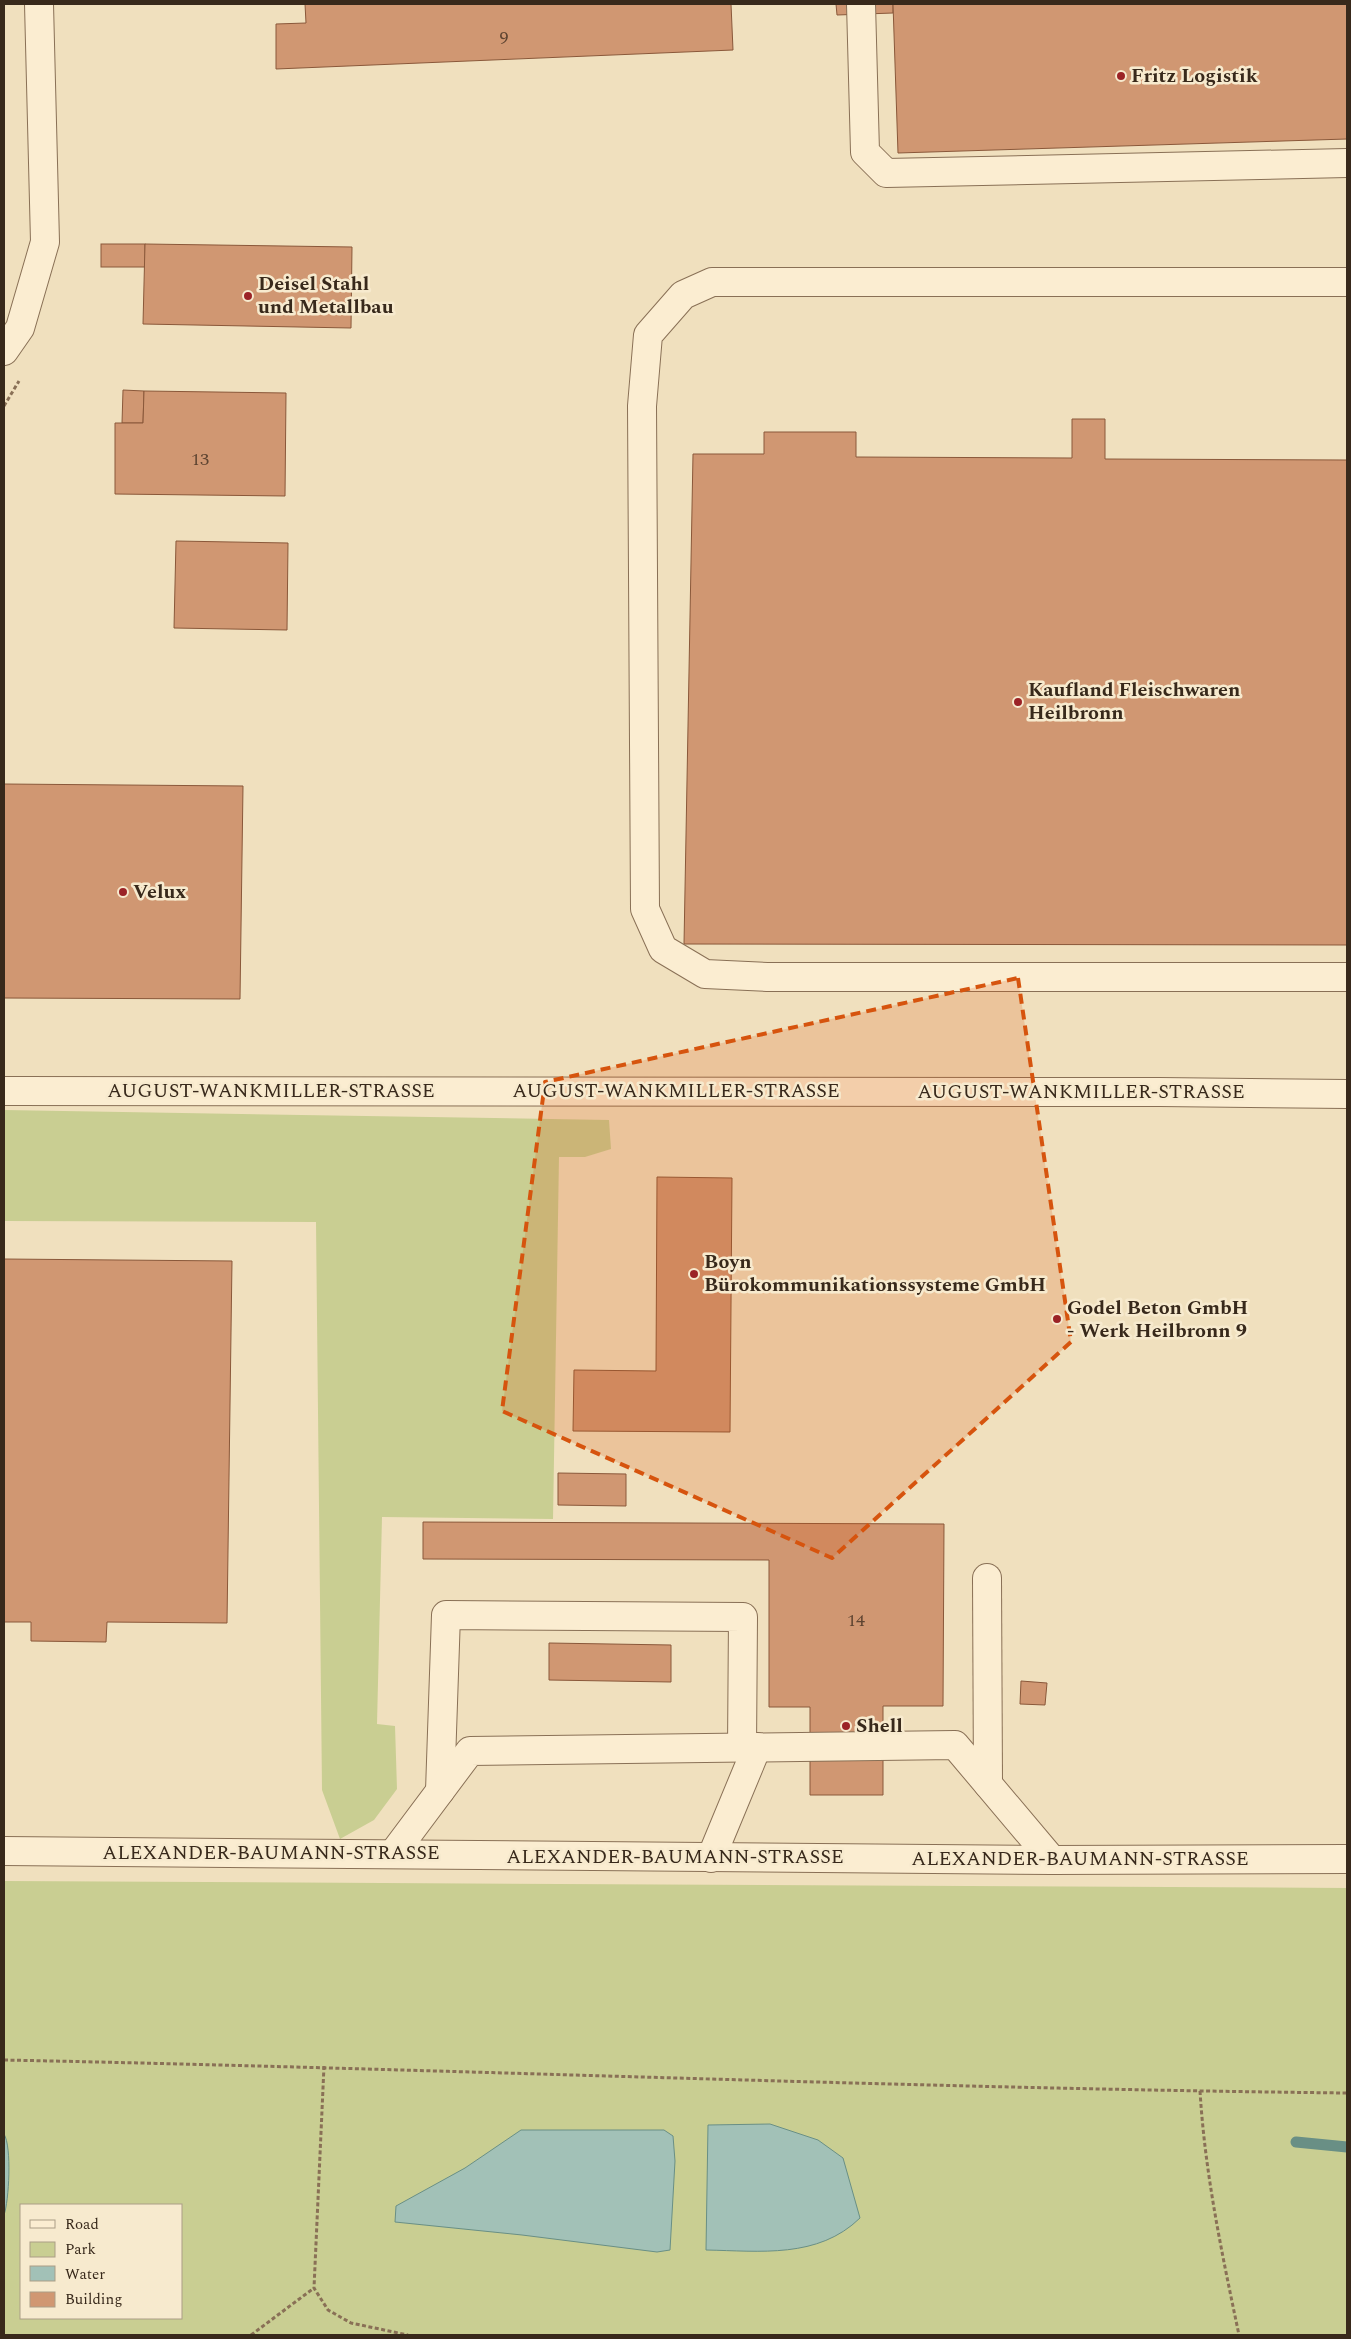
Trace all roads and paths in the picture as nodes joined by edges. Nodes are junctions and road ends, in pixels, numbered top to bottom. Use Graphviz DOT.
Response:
graph roads {
  1 [pos="39,4"];
  2 [pos="861,4"];
  3 [pos="1347,163"];
  4 [pos="1347,282"];
  5 [pos="4,351"];
  6 [pos="1347,977"];
  7 [pos="4,1091"];
  8 [pos="1347,1094"];
  9 [pos="987,1578"];
  10 [pos="749,1748"];
  11 [pos="988,1784"];
  12 [pos="440,1792"];
  13 [pos="4,1851"];
  14 [pos="393,1854"];
  15 [pos="711,1858"];
  16 [pos="1347,1859"];
  17 [pos="1052,1860"];
  18 [pos="4,2060"];
  19 [pos="324,2066"];
  20 [pos="1200,2091"];
  21 [pos="1347,2093"];
  22 [pos="314,2288"];
  23 [pos="251,2335"];
  24 [pos="408,2335"];
  25 [pos="1238,2335"];
  1 -- 5 [label="street"];
  2 -- 3 [label="street"];
  4 -- 6 [label="street"];
  7 -- 8 [label="street, AUGUST-WANKMILLER-STRASSE"];
  9 -- 11 [label="street"];
  10 -- 11 [label="street"];
  10 -- 12 [label="street"];
  10 -- 12 [label="street"];
  10 -- 15 [label="street"];
  11 -- 17 [label="street"];
  12 -- 14 [label="street"];
  13 -- 14 [label="street, ALEXANDER-BAUMANN-STRASSE"];
  14 -- 15 [label="street, ALEXANDER-BAUMANN-STRASSE"];
  15 -- 17 [label="street, ALEXANDER-BAUMANN-STRASSE"];
  16 -- 17 [label="street, ALEXANDER-BAUMANN-STRASSE"];
  18 -- 19 [label="path"];
  19 -- 20 [label="path"];
  19 -- 22 [label="path"];
  20 -- 21 [label="path"];
  20 -- 25 [label="path"];
  22 -- 23 [label="path"];
  22 -- 24 [label="path"];
}
